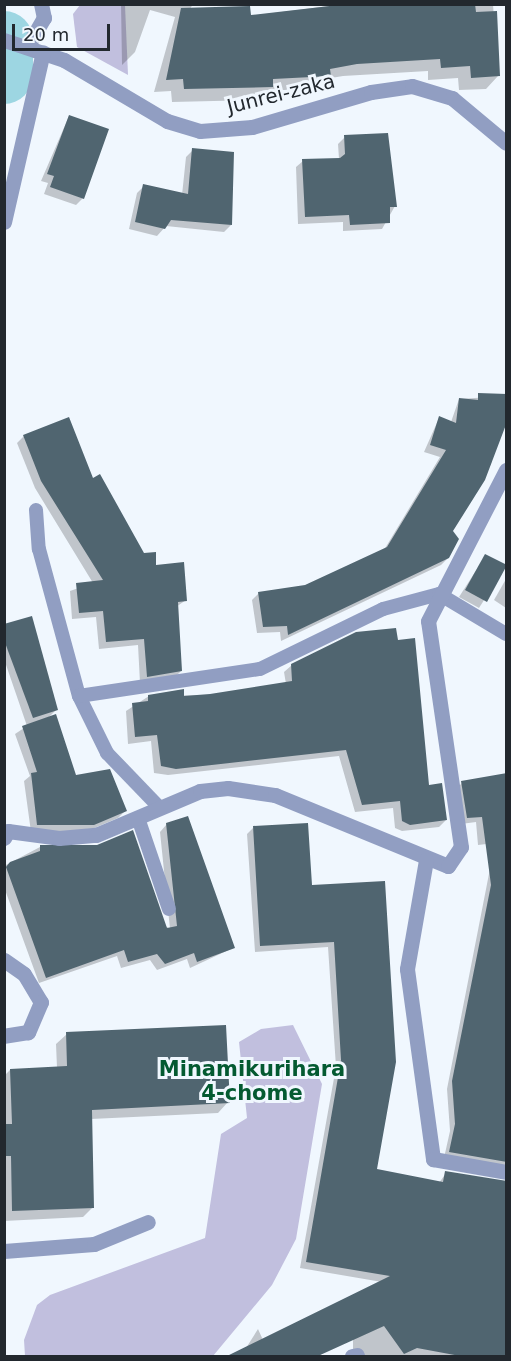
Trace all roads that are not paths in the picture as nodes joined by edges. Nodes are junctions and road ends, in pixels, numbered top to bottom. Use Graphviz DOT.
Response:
graph roads {
  1 [pos="55,4"];
  2 [pos="42,11"];
  3 [pos="4,40"];
  4 [pos="23,46"];
  5 [pos="43,52"];
  6 [pos="507,143"];
  7 [pos="4,222"];
  8 [pos="507,470"];
  9 [pos="36,510"];
  10 [pos="439,594"];
  11 [pos="507,634"];
  12 [pos="79,696"];
  13 [pos="160,808"];
  14 [pos="138,818"];
  15 [pos="4,838"];
  16 [pos="426,860"];
  17 [pos="169,909"];
  18 [pos="4,960"];
  19 [pos="4,1036"];
  20 [pos="507,1172"];
  21 [pos="148,1222"];
  22 [pos="4,1251"];
  1 -- 2 [label="street"];
  2 -- 4 [label="street"];
  3 -- 4 [label="street, Junrei-zaka"];
  4 -- 5 [label="street, Junrei-zaka"];
  5 -- 6 [label="street, Junrei-zaka"];
  5 -- 7 [label="street"];
  8 -- 10 [label="street"];
  9 -- 12 [label="lane"];
  10 -- 11 [label="lane"];
  10 -- 12 [label="lane"];
  10 -- 16 [label="street"];
  12 -- 13 [label="lane"];
  13 -- 14 [label="street"];
  13 -- 16 [label="street"];
  14 -- 15 [label="street"];
  14 -- 17 [label="lane"];
  16 -- 20 [label="street"];
  18 -- 19 [label="street"];
  21 -- 22 [label="street"];
}
